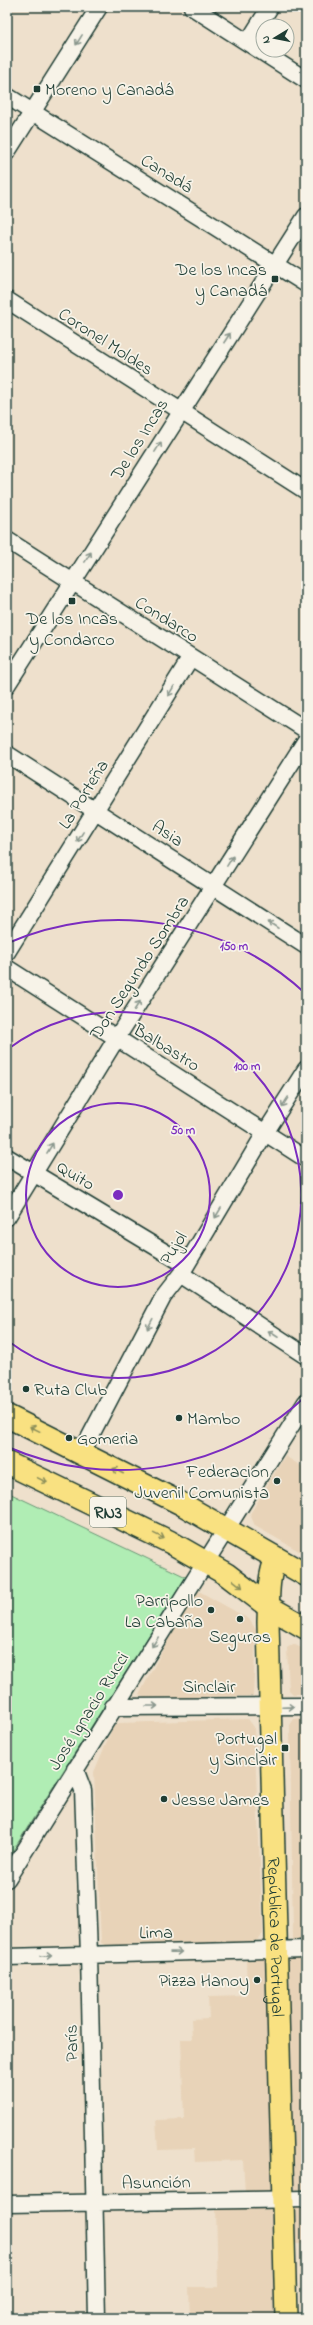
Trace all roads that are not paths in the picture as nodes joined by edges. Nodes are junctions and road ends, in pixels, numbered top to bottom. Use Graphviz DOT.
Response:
graph roads {
  1 [pos="99,7"];
  2 [pos="192,7"];
  3 [pos="270,7"];
  4 [pos="248,42"];
  5 [pos="306,80"];
  6 [pos="7,96"];
  7 [pos="33,113"];
  8 [pos="7,152"];
  9 [pos="306,216"];
  10 [pos="274,264"];
  11 [pos="306,284"];
  12 [pos="7,300"];
  13 [pos="180,412"];
  14 [pos="306,491"];
  15 [pos="7,540"];
  16 [pos="72,583"];
  17 [pos="192,657"];
  18 [pos="7,685"];
  19 [pos="306,730"];
  20 [pos="306,740"];
  21 [pos="7,754"];
  22 [pos="97,810"];
  23 [pos="214,887"];
  24 [pos="306,946"];
  25 [pos="7,952"];
  26 [pos="7,968"];
  27 [pos="116,1039"];
  28 [pos="306,1069"];
  29 [pos="265,1133"];
  30 [pos="7,1157"];
  31 [pos="306,1159"];
  32 [pos="35,1173"];
  33 [pos="7,1217"];
  34 [pos="184,1270"];
  35 [pos="306,1356"];
  36 [pos="306,1402"];
  37 [pos="7,1416"];
  38 [pos="82,1452"];
  39 [pos="7,1463"];
  40 [pos="227,1528"];
  41 [pos="276,1558"];
  42 [pos="207,1562"];
  43 [pos="306,1575"];
  44 [pos="268,1607"];
  45 [pos="306,1628"];
  46 [pos="270,1705"];
  47 [pos="306,1706"];
  48 [pos="113,1707"];
  49 [pos="75,1769"];
  50 [pos="7,1879"];
  51 [pos="306,1949"];
  52 [pos="278,1950"];
  53 [pos="89,1954"];
  54 [pos="7,1957"];
  55 [pos="306,2199"];
  56 [pos="284,2200"];
  57 [pos="94,2203"];
  58 [pos="7,2204"];
  59 [pos="97,2318"];
  60 [pos="286,2318"];
  1 -- 7 [label="street, one-way"];
  2 -- 4 [label="street"];
  3 -- 4 [label="street"];
  4 -- 5 [label="street"];
  6 -- 7 [label="street, Canadá"];
  7 -- 8 [label="street"];
  7 -- 10 [label="street, Canadá"];
  9 -- 10 [label="street, De los Incas"];
  10 -- 11 [label="street, Canadá"];
  13 -- 10 [label="street, De los Incas, one-way"];
  12 -- 13 [label="street, Coronel Moldes"];
  13 -- 14 [label="street, Coronel Moldes"];
  16 -- 13 [label="street, De los Incas, one-way"];
  15 -- 16 [label="street, Condarco"];
  16 -- 17 [label="street, Condarco"];
  16 -- 18 [label="street, De los Incas"];
  17 -- 19 [label="street, Condarco"];
  17 -- 22 [label="street, La Porteña, one-way"];
  23 -- 20 [label="street, Don Segundo Sombra, one-way"];
  21 -- 22 [label="street, Asia"];
  22 -- 23 [label="street, Asia"];
  22 -- 25 [label="street, La Porteña, one-way"];
  24 -- 23 [label="street, Asia, one-way"];
  27 -- 23 [label="street, Don Segundo Sombra, one-way"];
  26 -- 27 [label="street, Balbastro"];
  27 -- 29 [label="street, Balbastro"];
  32 -- 27 [label="street, Don Segundo Sombra, one-way"];
  28 -- 29 [label="street, Pujol, one-way"];
  29 -- 31 [label="street, Balbastro"];
  29 -- 34 [label="street, Pujol, one-way"];
  30 -- 32 [label="street, Quito"];
  32 -- 33 [label="street, Don Segundo Sombra"];
  32 -- 34 [label="street, Quito"];
  35 -- 34 [label="street, Quito, one-way"];
  34 -- 38 [label="street, Pujol, one-way"];
  36 -- 40 [label="street, José Ignacio Rucci"];
  38 -- 37 [label="highway, RN3, one-way"];
  40 -- 38 [label="highway, RN3, one-way"];
  39 -- 42 [label="highway, RN3, one-way"];
  40 -- 41 [label="highway, RN3"];
  40 -- 42 [label="street, José Ignacio Rucci"];
  41 -- 43 [label="highway, RN3"];
  41 -- 44 [label="main road, República de Portugal"];
  42 -- 44 [label="highway, RN3, one-way"];
  42 -- 48 [label="street, José Ignacio Rucci, one-way"];
  44 -- 45 [label="highway, RN3"];
  44 -- 46 [label="main road, República de Portugal"];
  46 -- 47 [label="street, Sinclair, one-way"];
  48 -- 46 [label="street, Sinclair, one-way"];
  46 -- 52 [label="main road, República de Portugal"];
  48 -- 49 [label="street, José Ignacio Rucci"];
  49 -- 50 [label="street, José Ignacio Rucci"];
  49 -- 53 [label="street, París"];
  51 -- 52 [label="street, Lima"];
  53 -- 52 [label="street, Lima, one-way"];
  52 -- 56 [label="main road, República de Portugal"];
  54 -- 53 [label="street, Lima, one-way"];
  53 -- 57 [label="street, París"];
  55 -- 56 [label="street, Asunción"];
  56 -- 57 [label="street, Asunción"];
  56 -- 60 [label="main road, República de Portugal"];
  57 -- 58 [label="street, Asunción"];
  57 -- 59 [label="street, París"];
}
